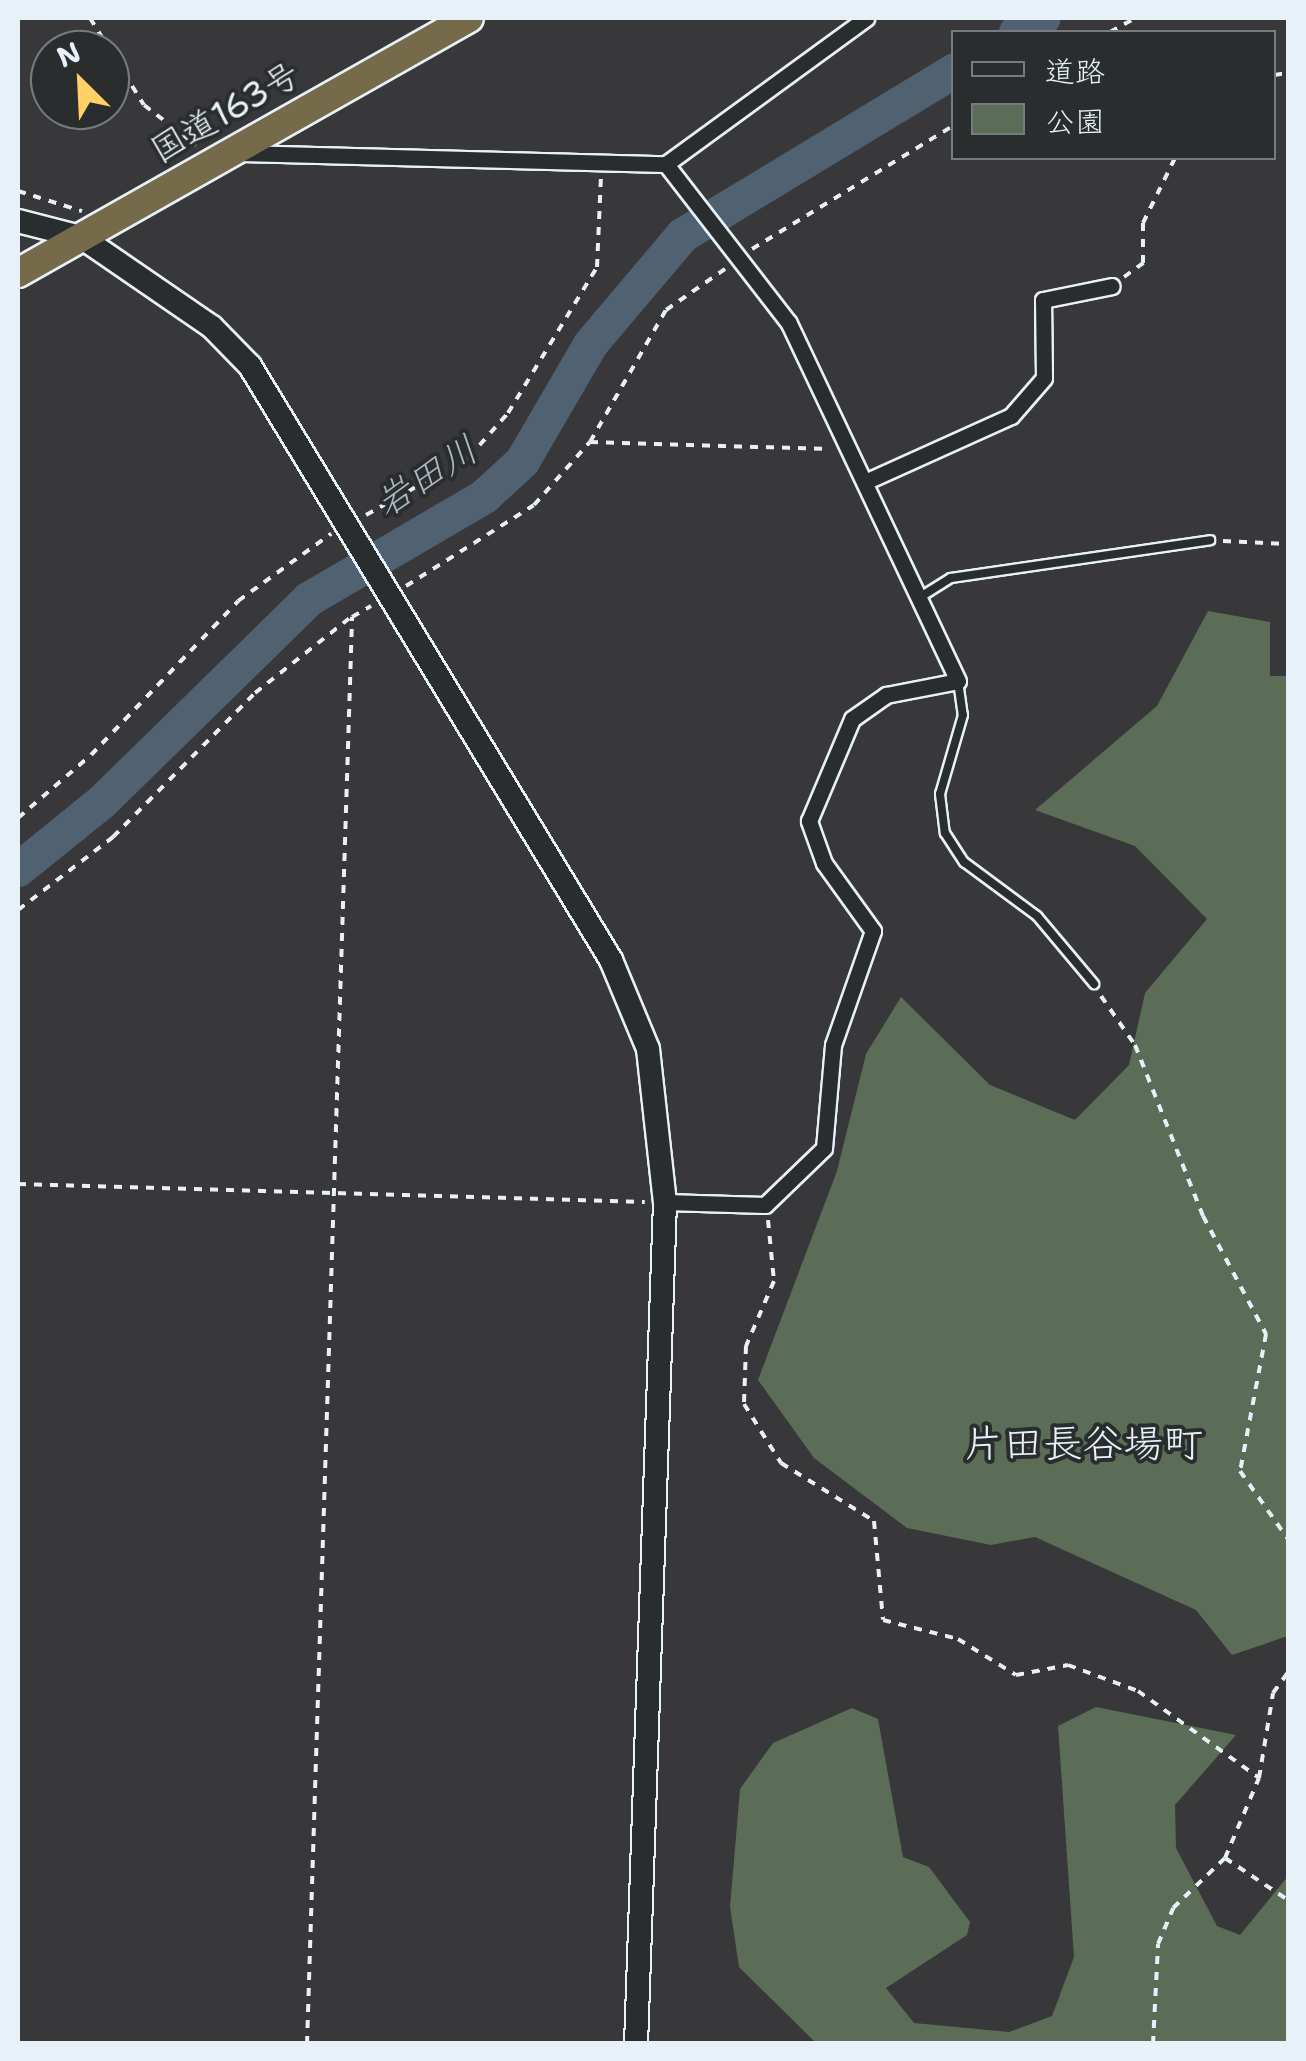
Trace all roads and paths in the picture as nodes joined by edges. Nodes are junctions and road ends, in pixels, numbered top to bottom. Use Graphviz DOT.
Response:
graph roads {
  1 [pos="90,18"];
  2 [pos="469,18"];
  3 [pos="866,18"];
  4 [pos="951,127"];
  5 [pos="222,157"];
  6 [pos="1174,160"];
  7 [pos="666,164"];
  8 [pos="18,221"];
  9 [pos="81,237"];
  10 [pos="744,259"];
  11 [pos="18,274"];
  12 [pos="1112,286"];
  13 [pos="590,442"];
  14 [pos="849,449"];
  15 [pos="867,481"];
  16 [pos="1210,540"];
  17 [pos="1288,544"];
  18 [pos="389,596"];
  19 [pos="922,596"];
  20 [pos="352,617"];
  21 [pos="958,682"];
  22 [pos="18,910"];
  23 [pos="1094,984"];
  24 [pos="18,1184"];
  25 [pos="335,1193"];
  26 [pos="664,1202"];
  27 [pos="765,1205"];
  28 [pos="1288,1539"];
  29 [pos="1288,1672"];
  30 [pos="1260,1778"];
  31 [pos="1224,1858"];
  32 [pos="1288,1900"];
  33 [pos="308,2044"];
  34 [pos="636,2044"];
  35 [pos="1153,2044"];
  1 -- 5 [label="path"];
  2 -- 5 [label="highway, 国道163号"];
  3 -- 7 [label="street"];
  4 -- 10 [label="path"];
  5 -- 7 [label="street"];
  5 -- 9 [label="highway, 国道163号"];
  6 -- 12 [label="path"];
  7 -- 10 [label="street"];
  8 -- 9 [label="street"];
  9 -- 11 [label="highway, 国道163号"];
  9 -- 18 [label="street"];
  10 -- 13 [label="path"];
  10 -- 14 [label="street"];
  12 -- 15 [label="street"];
  13 -- 14 [label="path"];
  13 -- 18 [label="path"];
  14 -- 15 [label="street"];
  15 -- 19 [label="street"];
  16 -- 17 [label="path"];
  16 -- 19 [label="lane"];
  18 -- 20 [label="path"];
  18 -- 26 [label="street"];
  19 -- 21 [label="street"];
  20 -- 22 [label="path"];
  20 -- 25 [label="path"];
  21 -- 23 [label="lane"];
  21 -- 27 [label="street"];
  23 -- 28 [label="path"];
  24 -- 25 [label="path"];
  25 -- 26 [label="path"];
  25 -- 33 [label="path"];
  26 -- 27 [label="street"];
  26 -- 34 [label="street"];
  27 -- 30 [label="path"];
  29 -- 30 [label="path"];
  30 -- 31 [label="path"];
  31 -- 32 [label="path"];
  31 -- 35 [label="path"];
}
